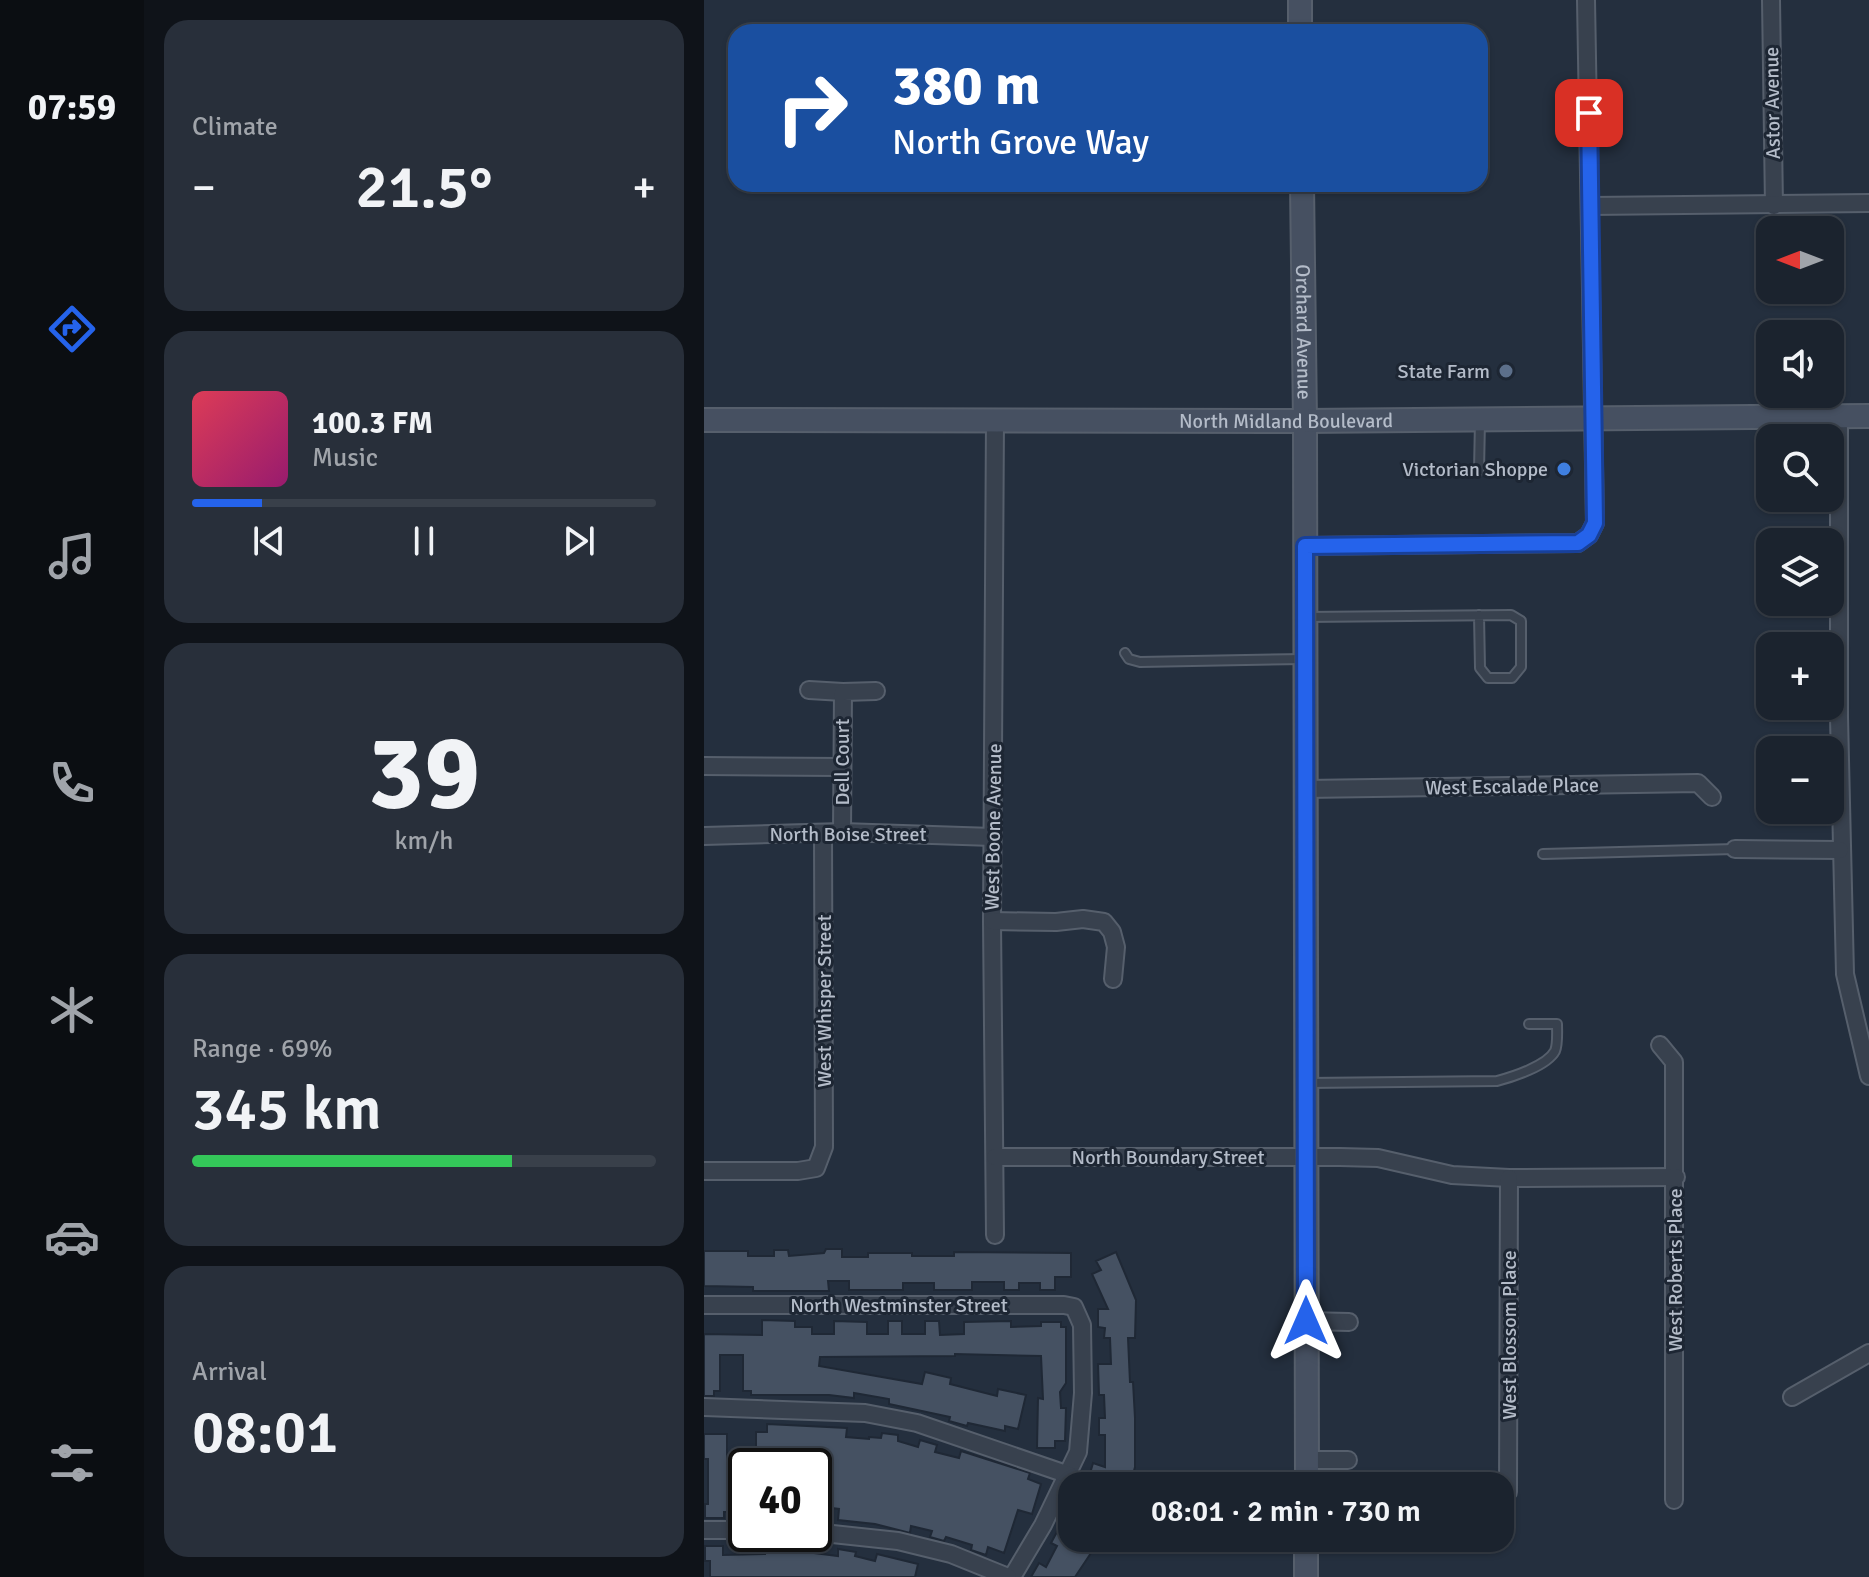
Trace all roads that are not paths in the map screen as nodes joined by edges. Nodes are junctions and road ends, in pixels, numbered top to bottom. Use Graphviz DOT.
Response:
graph roads {
  1 [pos="1300,0"];
  2 [pos="1586,0"];
  3 [pos="1771,0"];
  4 [pos="1300,24"];
  5 [pos="1302,192"];
  6 [pos="1869,203"];
  7 [pos="1590,206"];
  8 [pos="1774,206"];
  9 [pos="1839,416"];
  10 [pos="1869,416"];
  11 [pos="995,419"];
  12 [pos="1593,419"];
  13 [pos="704,420"];
  14 [pos="1480,420"];
  15 [pos="1305,421"];
  16 [pos="1479,471"];
  17 [pos="1305,546"];
  18 [pos="1479,615"];
  19 [pos="1305,617"];
  20 [pos="1125,653"];
  21 [pos="1305,659"];
  22 [pos="809,690"];
  23 [pos="876,691"];
  24 [pos="843,692"];
  25 [pos="704,766"];
  26 [pos="841,767"];
  27 [pos="1306,789"];
  28 [pos="1712,797"];
  29 [pos="842,832"];
  30 [pos="823,833"];
  31 [pos="704,836"];
  32 [pos="993,837"];
  33 [pos="1735,849"];
  34 [pos="1840,850"];
  35 [pos="1543,854"];
  36 [pos="992,921"];
  37 [pos="1113,979"];
  38 [pos="1529,1024"];
  39 [pos="1660,1045"];
  40 [pos="1866,1055"];
  41 [pos="1869,1076"];
  42 [pos="1307,1083"];
  43 [pos="995,1157"];
  44 [pos="1306,1157"];
  45 [pos="704,1171"];
  46 [pos="1676,1177"];
  47 [pos="1509,1178"];
  48 [pos="995,1235"];
  49 [pos="704,1305"];
  50 [pos="1306,1321"];
  51 [pos="1349,1322"];
  52 [pos="1869,1353"];
  53 [pos="1792,1397"];
  54 [pos="704,1407"];
  55 [pos="1307,1460"];
  56 [pos="1348,1460"];
  57 [pos="1060,1472"];
  58 [pos="1070,1472"];
  59 [pos="1307,1472"];
  60 [pos="1508,1472"];
  61 [pos="1058,1494"];
  62 [pos="1674,1500"];
  63 [pos="704,1530"];
  64 [pos="728,1530"];
  65 [pos="832,1534"];
  66 [pos="1306,1552"];
  67 [pos="1010,1577"];
  68 [pos="1306,1577"];
  1 -- 4 [label="street"];
  2 -- 7 [label="street"];
  3 -- 8 [label="street, Astor Avenue"];
  5 -- 15 [label="street, Orchard Avenue"];
  6 -- 8 [label="street"];
  7 -- 8 [label="street"];
  7 -- 12 [label="street"];
  9 -- 10 [label="street, North Midland Boulevard"];
  9 -- 12 [label="street, North Midland Boulevard"];
  9 -- 34 [label="street"];
  11 -- 13 [label="street, North Midland Boulevard"];
  11 -- 15 [label="street, North Midland Boulevard"];
  11 -- 32 [label="street, West Boone Avenue"];
  12 -- 14 [label="street, North Midland Boulevard"];
  12 -- 17 [label="street"];
  14 -- 15 [label="street, North Midland Boulevard"];
  14 -- 16 [label="lane"];
  15 -- 17 [label="street, Orchard Avenue"];
  17 -- 19 [label="street, Orchard Avenue"];
  18 -- 18 [label="lane"];
  18 -- 19 [label="lane"];
  19 -- 21 [label="street, Orchard Avenue"];
  20 -- 21 [label="lane"];
  21 -- 27 [label="street, Orchard Avenue"];
  22 -- 24 [label="street, Dell Court"];
  23 -- 24 [label="street, Dell Court"];
  24 -- 26 [label="street, Dell Court"];
  25 -- 26 [label="street"];
  26 -- 29 [label="street, Dell Court"];
  27 -- 28 [label="street, West Escalade Place"];
  27 -- 42 [label="street, Orchard Avenue"];
  29 -- 30 [label="street, North Boise Street"];
  29 -- 32 [label="street, North Boise Street"];
  30 -- 31 [label="street, North Boise Street"];
  30 -- 45 [label="street, West Whisper Street"];
  32 -- 36 [label="street, West Boone Avenue"];
  33 -- 34 [label="street"];
  33 -- 35 [label="lane"];
  34 -- 40 [label="street"];
  36 -- 37 [label="street"];
  36 -- 43 [label="street, West Boone Avenue"];
  38 -- 42 [label="lane"];
  39 -- 46 [label="street, West Roberts Place"];
  40 -- 41 [label="street"];
  42 -- 44 [label="street, Orchard Avenue"];
  43 -- 44 [label="street, North Boundary Street"];
  43 -- 48 [label="street, West Boone Avenue"];
  44 -- 47 [label="street, North Boundary Street"];
  44 -- 50 [label="street, Orchard Avenue"];
  46 -- 47 [label="street, North Boundary Street"];
  46 -- 62 [label="street, West Roberts Place"];
  47 -- 60 [label="street, West Blossom Place"];
  49 -- 58 [label="street, North Westminster Street"];
  50 -- 51 [label="street"];
  50 -- 55 [label="street, Orchard Avenue"];
  52 -- 53 [label="street"];
  54 -- 57 [label="street"];
  55 -- 56 [label="street"];
  55 -- 59 [label="street, Orchard Avenue"];
  61 -- 67 [label="street"];
  63 -- 64 [label="street"];
  65 -- 67 [label="street"];
  66 -- 68 [label="street"];
}
